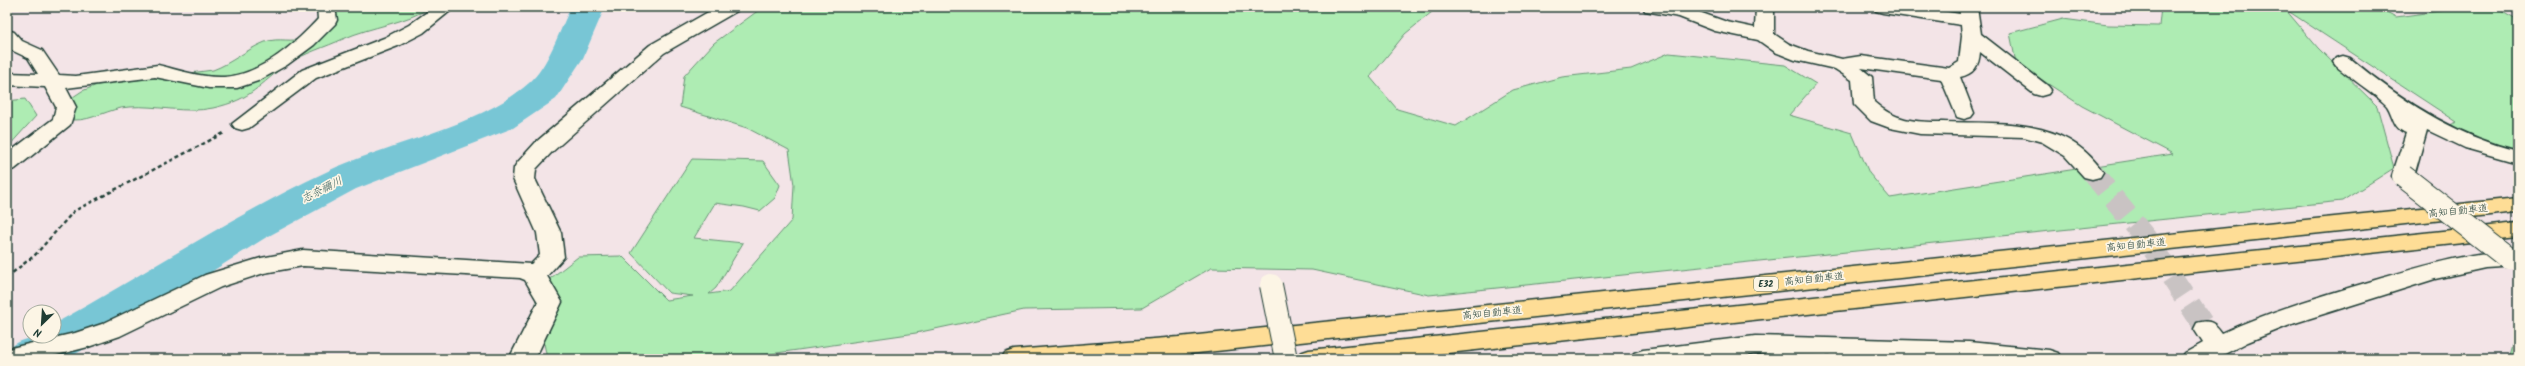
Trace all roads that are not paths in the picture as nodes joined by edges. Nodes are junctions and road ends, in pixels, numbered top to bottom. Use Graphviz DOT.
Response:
graph roads {
  1 [pos="326,7"];
  2 [pos="446,7"];
  3 [pos="730,7"];
  4 [pos="1652,7"];
  5 [pos="1765,7"];
  6 [pos="1883,7"];
  7 [pos="1970,21"];
  8 [pos="7,36"];
  9 [pos="1764,36"];
  10 [pos="2343,62"];
  11 [pos="1842,65"];
  12 [pos="1949,74"];
  13 [pos="7,79"];
  14 [pos="52,80"];
  15 [pos="2041,90"];
  16 [pos="2396,103"];
  17 [pos="1964,112"];
  18 [pos="242,124"];
  19 [pos="2518,157"];
  20 [pos="7,164"];
  21 [pos="2092,172"];
  22 [pos="2518,205"];
  23 [pos="2518,230"];
  24 [pos="2513,258"];
  25 [pos="534,275"];
  26 [pos="1271,285"];
  27 [pos="7,358"];
  28 [pos="522,359"];
  29 [pos="1014,359"];
  30 [pos="1286,359"];
  31 [pos="1309,359"];
  32 [pos="1643,359"];
  33 [pos="2049,359"];
  34 [pos="2194,359"];
  1 -- 14 [label="street"];
  2 -- 18 [label="street"];
  3 -- 25 [label="street"];
  4 -- 9 [label="street"];
  5 -- 9 [label="street"];
  6 -- 7 [label="street"];
  7 -- 12 [label="street"];
  7 -- 15 [label="street"];
  8 -- 14 [label="street"];
  9 -- 11 [label="street"];
  10 -- 16 [label="street"];
  11 -- 12 [label="street"];
  11 -- 21 [label="street"];
  12 -- 17 [label="street"];
  13 -- 14 [label="street"];
  14 -- 20 [label="street"];
  16 -- 19 [label="street"];
  16 -- 24 [label="street, bridge"];
  22 -- 29 [label="highway, 高知自動車道 / E32"];
  23 -- 31 [label="highway"];
  24 -- 34 [label="street"];
  25 -- 27 [label="street"];
  25 -- 28 [label="street"];
  26 -- 30 [label="street, bridge"];
  32 -- 33 [label="street"];
}
